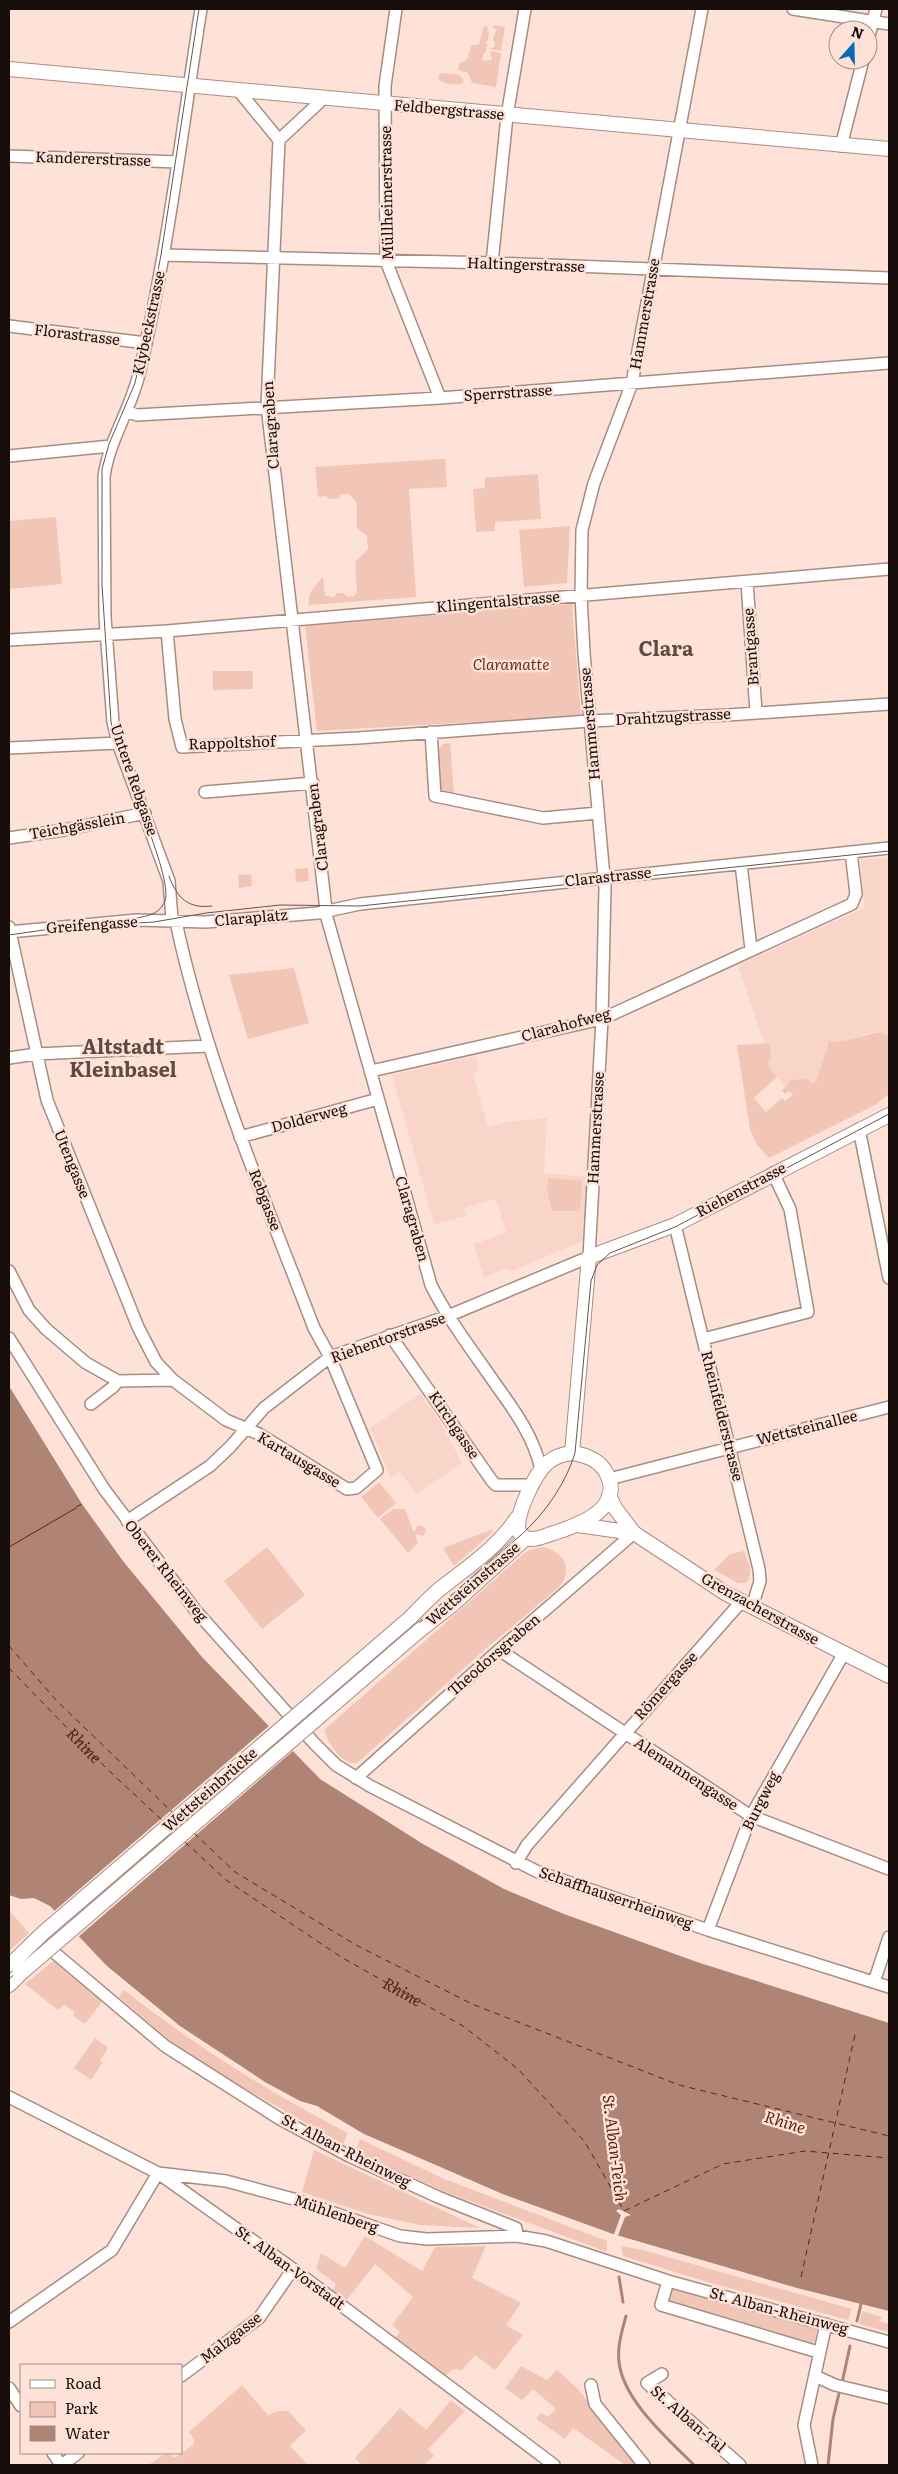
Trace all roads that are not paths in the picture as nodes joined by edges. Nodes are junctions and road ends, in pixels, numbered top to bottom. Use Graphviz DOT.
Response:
graph roads {
  1 [pos="201,9"];
  2 [pos="396,9"];
  3 [pos="525,9"];
  4 [pos="702,9"];
  5 [pos="793,9"];
  6 [pos="860,20"];
  7 [pos="9,69"];
  8 [pos="860,70"];
  9 [pos="190,85"];
  10 [pos="238,90"];
  11 [pos="324,98"];
  12 [pos="385,104"];
  13 [pos="507,116"];
  14 [pos="679,131"];
  15 [pos="279,140"];
  16 [pos="841,146"];
  17 [pos="889,149"];
  18 [pos="9,156"];
  19 [pos="178,162"];
  20 [pos="164,255"];
  21 [pos="274,257"];
  22 [pos="386,261"];
  23 [pos="492,263"];
  24 [pos="653,269"];
  25 [pos="889,278"];
  26 [pos="9,326"];
  27 [pos="146,343"];
  28 [pos="889,363"];
  29 [pos="632,384"];
  30 [pos="440,398"];
  31 [pos="267,406"];
  32 [pos="126,411"];
  33 [pos="110,446"];
  34 [pos="9,456"];
  35 [pos="889,569"];
  36 [pos="746,582"];
  37 [pos="580,596"];
  38 [pos="293,620"];
  39 [pos="167,631"];
  40 [pos="106,635"];
  41 [pos="9,640"];
  42 [pos="889,704"];
  43 [pos="756,712"];
  44 [pos="589,720"];
  45 [pos="431,732"];
  46 [pos="308,741"];
  47 [pos="118,743"];
  48 [pos="9,748"];
  49 [pos="313,783"];
  50 [pos="205,792"];
  51 [pos="145,813"];
  52 [pos="598,813"];
  53 [pos="9,838"];
  54 [pos="889,848"];
  55 [pos="851,852"];
  56 [pos="741,864"];
  57 [pos="604,877"];
  58 [pos="327,911"];
  59 [pos="176,922"];
  60 [pos="9,930"];
  61 [pos="751,949"];
  62 [pos="602,1019"];
  63 [pos="208,1046"];
  64 [pos="36,1054"];
  65 [pos="9,1058"];
  66 [pos="371,1071"];
  67 [pos="378,1099"];
  68 [pos="889,1115"];
  69 [pos="860,1129"];
  70 [pos="240,1137"];
  71 [pos="773,1173"];
  72 [pos="675,1225"];
  73 [pos="589,1257"];
  74 [pos="9,1271"];
  75 [pos="889,1278"];
  76 [pos="448,1316"];
  77 [pos="390,1335"];
  78 [pos="9,1338"];
  79 [pos="703,1339"];
  80 [pos="330,1357"];
  81 [pos="173,1380"];
  82 [pos="118,1381"];
  83 [pos="91,1404"];
  84 [pos="889,1407"];
  85 [pos="244,1429"];
  86 [pos="729,1447"];
  87 [pos="572,1453"];
  88 [pos="378,1470"];
  89 [pos="541,1470"];
  90 [pos="609,1479"];
  91 [pos="533,1485"];
  92 [pos="609,1495"];
  93 [pos="517,1518"];
  94 [pos="127,1521"];
  95 [pos="578,1525"];
  96 [pos="634,1534"];
  97 [pos="526,1538"];
  98 [pos="746,1605"];
  99 [pos="410,1618"];
  100 [pos="420,1630"];
  101 [pos="499,1650"];
  102 [pos="844,1653"];
  103 [pos="889,1676"];
  104 [pos="624,1733"];
  105 [pos="356,1778"];
  106 [pos="751,1816"];
  107 [pos="516,1863"];
  108 [pos="889,1869"];
  109 [pos="708,1930"];
  110 [pos="889,1937"];
  111 [pos="56,1954"];
  112 [pos="10,1964"];
  113 [pos="874,1982"];
  114 [pos="9,1985"];
  115 [pos="889,1987"];
  116 [pos="9,2097"];
  117 [pos="158,2173"];
  118 [pos="517,2236"];
  119 [pos="293,2270"];
  120 [pos="668,2281"];
  121 [pos="9,2322"];
  122 [pos="826,2324"];
  123 [pos="889,2342"];
  124 [pos="818,2352"];
  125 [pos="662,2374"];
  126 [pos="182,2375"];
  127 [pos="816,2376"];
  128 [pos="591,2385"];
  129 [pos="9,2388"];
  130 [pos="889,2398"];
  131 [pos="20,2404"];
  132 [pos="54,2454"];
  133 [pos="77,2454"];
  134 [pos="62,2465"];
  135 [pos="554,2465"];
  136 [pos="644,2465"];
  137 [pos="740,2465"];
  138 [pos="812,2465"];
  1 -- 9 [label="street, Klybeckstrasse"];
  2 -- 12 [label="street, Müllheimerstrasse"];
  3 -- 13 [label="street"];
  4 -- 14 [label="street, Hammerstrasse"];
  5 -- 6 [label="street"];
  7 -- 9 [label="main road, Feldbergstrasse"];
  8 -- 16 [label="street"];
  9 -- 10 [label="main road, Feldbergstrasse"];
  9 -- 19 [label="street, Klybeckstrasse"];
  10 -- 11 [label="main road, Feldbergstrasse"];
  10 -- 15 [label="street"];
  11 -- 12 [label="main road, Feldbergstrasse"];
  11 -- 15 [label="street"];
  12 -- 13 [label="main road, Feldbergstrasse"];
  12 -- 22 [label="street, Müllheimerstrasse"];
  13 -- 14 [label="main road, Feldbergstrasse"];
  13 -- 23 [label="street"];
  14 -- 16 [label="main road, Feldbergstrasse"];
  14 -- 24 [label="street, Hammerstrasse"];
  15 -- 21 [label="street, Claragraben"];
  16 -- 17 [label="main road, Feldbergstrasse"];
  18 -- 19 [label="street, Kandererstrasse"];
  19 -- 20 [label="street, Klybeckstrasse"];
  20 -- 21 [label="street, Haltingerstrasse"];
  20 -- 27 [label="street, Klybeckstrasse"];
  21 -- 22 [label="street, Haltingerstrasse"];
  21 -- 31 [label="street, Claragraben"];
  22 -- 23 [label="street, Haltingerstrasse"];
  22 -- 30 [label="street, Müllheimerstrasse"];
  23 -- 24 [label="street, Haltingerstrasse"];
  24 -- 25 [label="street, Haltingerstrasse"];
  24 -- 29 [label="street, Hammerstrasse"];
  26 -- 27 [label="street, Florastrasse"];
  27 -- 32 [label="street, Klybeckstrasse"];
  28 -- 29 [label="street, Sperrstrasse"];
  29 -- 30 [label="street, Sperrstrasse"];
  29 -- 37 [label="street, Hammerstrasse"];
  30 -- 31 [label="street, Sperrstrasse"];
  31 -- 32 [label="street, Sperrstrasse"];
  31 -- 38 [label="street, Claragraben"];
  32 -- 33 [label="street, Klybeckstrasse"];
  33 -- 34 [label="street"];
  33 -- 40 [label="street, Klybeckstrasse"];
  35 -- 36 [label="street, Klingentalstrasse"];
  36 -- 37 [label="street, Klingentalstrasse"];
  36 -- 43 [label="street, Brantgasse"];
  37 -- 38 [label="street, Klingentalstrasse"];
  37 -- 44 [label="street, Hammerstrasse"];
  38 -- 39 [label="street, Klingentalstrasse"];
  38 -- 46 [label="street, Claragraben"];
  39 -- 40 [label="street, Klingentalstrasse"];
  39 -- 46 [label="street, Rappoltshof"];
  40 -- 41 [label="street, Klingentalstrasse"];
  40 -- 47 [label="street, Untere Rebgasse"];
  42 -- 43 [label="street, Drahtzugstrasse"];
  43 -- 44 [label="street, Drahtzugstrasse"];
  44 -- 45 [label="street, Drahtzugstrasse"];
  44 -- 52 [label="street, Hammerstrasse"];
  45 -- 46 [label="street, Drahtzugstrasse"];
  45 -- 52 [label="street"];
  46 -- 49 [label="street, Claragraben"];
  47 -- 48 [label="street"];
  47 -- 51 [label="street, Untere Rebgasse"];
  49 -- 50 [label="street"];
  49 -- 58 [label="street, Claragraben"];
  51 -- 53 [label="street, Teichgässlein"];
  51 -- 59 [label="street, Untere Rebgasse"];
  52 -- 57 [label="street, Hammerstrasse"];
  54 -- 55 [label="street, Clarastrasse"];
  55 -- 56 [label="street, Clarastrasse"];
  55 -- 61 [label="street, Clarahofweg"];
  56 -- 57 [label="street, Clarastrasse"];
  56 -- 61 [label="street"];
  57 -- 58 [label="street, Clarastrasse"];
  57 -- 62 [label="street, Hammerstrasse"];
  58 -- 59 [label="street, Claraplatz"];
  58 -- 66 [label="street, Claragraben"];
  59 -- 60 [label="street, Greifengasse"];
  59 -- 63 [label="street, Rebgasse"];
  60 -- 64 [label="street, Utengasse"];
  61 -- 62 [label="street, Clarahofweg"];
  62 -- 66 [label="street, Clarahofweg"];
  62 -- 73 [label="street, Hammerstrasse"];
  63 -- 64 [label="street"];
  63 -- 70 [label="street, Rebgasse"];
  64 -- 65 [label="street"];
  64 -- 81 [label="street, Utengasse"];
  66 -- 67 [label="street, Claragraben"];
  67 -- 70 [label="street, Dolderweg"];
  67 -- 76 [label="street, Claragraben"];
  68 -- 69 [label="main road, Riehenstrasse"];
  69 -- 71 [label="main road, Riehenstrasse"];
  69 -- 75 [label="street"];
  70 -- 80 [label="street, Rebgasse"];
  71 -- 72 [label="main road, Riehenstrasse"];
  71 -- 79 [label="street"];
  72 -- 73 [label="main road, Riehenstrasse"];
  72 -- 79 [label="street, Rheinfelderstrasse"];
  73 -- 76 [label="street, Riehentorstrasse"];
  73 -- 87 [label="main road, Hammerstrasse"];
  74 -- 82 [label="street"];
  76 -- 77 [label="street, Riehentorstrasse"];
  76 -- 89 [label="street, Claragraben"];
  77 -- 80 [label="street, Riehentorstrasse"];
  77 -- 91 [label="street, Kirchgasse"];
  78 -- 94 [label="street, Oberer Rheinweg"];
  79 -- 86 [label="street, Rheinfelderstrasse"];
  80 -- 85 [label="street, Riehentorstrasse"];
  80 -- 88 [label="street, Rebgasse"];
  81 -- 82 [label="street"];
  81 -- 85 [label="street, Utengasse"];
  82 -- 83 [label="street"];
  84 -- 86 [label="street, Wettsteinallee"];
  85 -- 88 [label="street, Kartausgasse"];
  85 -- 94 [label="street, Riehentorstrasse"];
  86 -- 90 [label="street, Wettsteinallee"];
  86 -- 98 [label="street, Rheinfelderstrasse"];
  87 -- 89 [label="main road"];
  87 -- 90 [label="main road"];
  89 -- 91 [label="main road"];
  90 -- 92 [label="main road"];
  91 -- 93 [label="main road"];
  92 -- 95 [label="main road"];
  92 -- 96 [label="main road, Grenzacherstrasse"];
  93 -- 97 [label="main road"];
  93 -- 99 [label="main road, Wettsteinstrasse"];
  94 -- 105 [label="street, Oberer Rheinweg"];
  95 -- 96 [label="main road, Grenzacherstrasse"];
  95 -- 97 [label="main road"];
  96 -- 98 [label="main road, Grenzacherstrasse"];
  96 -- 101 [label="street, Theodorsgraben"];
  97 -- 100 [label="main road, Wettsteinstrasse"];
  98 -- 102 [label="main road, Grenzacherstrasse"];
  98 -- 104 [label="street, Römergasse"];
  99 -- 112 [label="main road, Wettsteinbrücke, bridge"];
  100 -- 114 [label="main road, Wettsteinbrücke, bridge"];
  101 -- 104 [label="street, Alemannengasse"];
  101 -- 105 [label="street, Theodorsgraben"];
  102 -- 103 [label="main road, Grenzacherstrasse"];
  102 -- 106 [label="street, Burgweg"];
  104 -- 106 [label="street, Alemannengasse"];
  104 -- 107 [label="street, Römergasse"];
  105 -- 107 [label="street, Schaffhauserrheinweg"];
  106 -- 108 [label="street, Alemannengasse"];
  106 -- 109 [label="street, Burgweg"];
  107 -- 109 [label="street, Schaffhauserrheinweg"];
  109 -- 113 [label="street, Schaffhauserrheinweg"];
  110 -- 113 [label="street"];
  111 -- 118 [label="street, St. Alban-Rheinweg"];
  113 -- 115 [label="street, Schaffhauserrheinweg"];
  116 -- 117 [label="street, St. Alban-Vorstadt"];
  117 -- 118 [label="street, Mühlenberg"];
  117 -- 119 [label="street, St. Alban-Vorstadt"];
  117 -- 121 [label="street"];
  118 -- 120 [label="street, St. Alban-Rheinweg"];
  119 -- 126 [label="street, Malzgasse"];
  119 -- 135 [label="street, St. Alban-Vorstadt"];
  120 -- 122 [label="street, St. Alban-Rheinweg"];
  120 -- 124 [label="street, St. Alban-Rheinweg"];
  122 -- 123 [label="street, St. Alban-Rheinweg"];
  122 -- 124 [label="street"];
  124 -- 127 [label="street"];
  125 -- 137 [label="street, St. Alban-Tal"];
  127 -- 130 [label="street"];
  127 -- 138 [label="street"];
  128 -- 136 [label="street"];
  129 -- 131 [label="street"];
  132 -- 134 [label="street"];
  133 -- 134 [label="street"];
}
